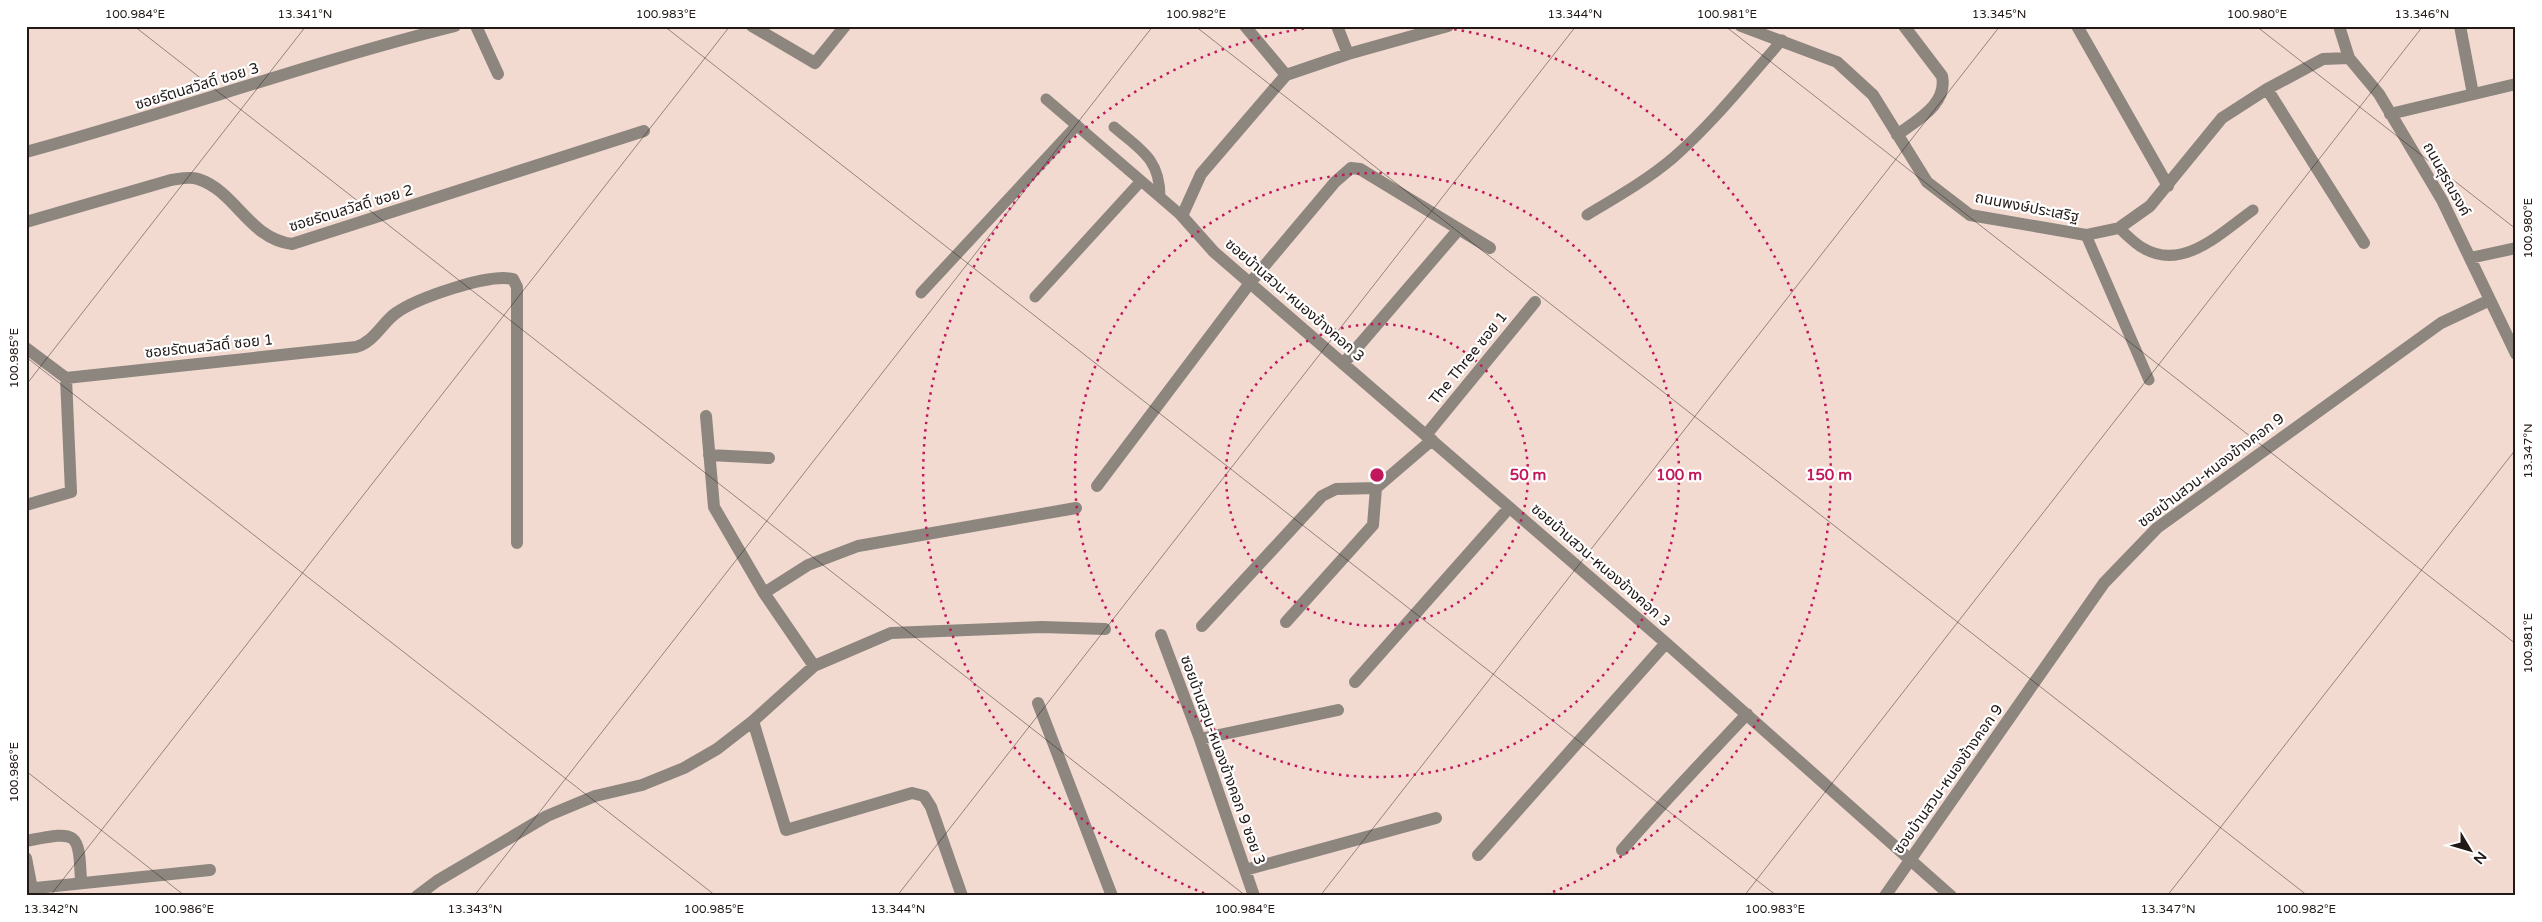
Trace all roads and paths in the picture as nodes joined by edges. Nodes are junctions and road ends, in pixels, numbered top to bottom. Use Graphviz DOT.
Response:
graph roads {
  1 [pos="455,26"];
  2 [pos="476,26"];
  3 [pos="752,26"];
  4 [pos="844,26"];
  5 [pos="1245,26"];
  6 [pos="1337,26"];
  7 [pos="1448,26"];
  8 [pos="1741,26"];
  9 [pos="1904,26"];
  10 [pos="2078,26"];
  11 [pos="2339,26"];
  12 [pos="2460,26"];
  13 [pos="773,31"];
  14 [pos="1782,40"];
  15 [pos="1348,54"];
  16 [pos="2350,58"];
  17 [pos="498,74"];
  18 [pos="1286,75"];
  19 [pos="2516,84"];
  20 [pos="2267,89"];
  21 [pos="2473,94"];
  22 [pos="1046,99"];
  23 [pos="2390,114"];
  24 [pos="1077,125"];
  25 [pos="1114,127"];
  26 [pos="644,131"];
  27 [pos="1897,135"];
  28 [pos="26,152"];
  29 [pos="1141,181"];
  30 [pos="2168,186"];
  31 [pos="1160,198"];
  32 [pos="2253,210"];
  33 [pos="1587,215"];
  34 [pos="1182,216"];
  35 [pos="26,222"];
  36 [pos="2119,228"];
  37 [pos="1459,229"];
  38 [pos="2086,236"];
  39 [pos="2364,243"];
  40 [pos="1490,248"];
  41 [pos="2516,248"];
  42 [pos="2470,258"];
  43 [pos="1250,284"];
  44 [pos="921,293"];
  45 [pos="1035,297"];
  46 [pos="2490,300"];
  47 [pos="1535,302"];
  48 [pos="26,348"];
  49 [pos="2516,354"];
  50 [pos="1343,364"];
  51 [pos="66,378"];
  52 [pos="2149,380"];
  53 [pos="706,416"];
  54 [pos="1429,438"];
  55 [pos="709,454"];
  56 [pos="769,458"];
  57 [pos="1097,486"];
  58 [pos="1376,488"];
  59 [pos="26,505"];
  60 [pos="1076,508"];
  61 [pos="1509,508"];
  62 [pos="517,543"];
  63 [pos="764,593"];
  64 [pos="1286,622"];
  65 [pos="1202,626"];
  66 [pos="1105,629"];
  67 [pos="1161,635"];
  68 [pos="1666,643"];
  69 [pos="814,666"];
  70 [pos="1355,682"];
  71 [pos="1038,703"];
  72 [pos="1338,710"];
  73 [pos="1747,714"];
  74 [pos="753,721"];
  75 [pos="1200,739"];
  76 [pos="1436,818"];
  77 [pos="26,841"];
  78 [pos="1622,850"];
  79 [pos="1478,855"];
  80 [pos="26,858"];
  81 [pos="1912,860"];
  82 [pos="210,870"];
  83 [pos="1245,870"];
  84 [pos="81,883"];
  85 [pos="29,889"];
  86 [pos="417,896"];
  87 [pos="962,896"];
  88 [pos="1112,896"];
  89 [pos="1254,896"];
  90 [pos="1885,896"];
  91 [pos="1952,896"];
  1 -- 28 [label="street, ซอยรัตนสวัสดิ์ ซอย 3"];
  2 -- 17 [label="street"];
  3 -- 13 [label="street"];
  4 -- 13 [label="street"];
  5 -- 18 [label="street"];
  6 -- 15 [label="street"];
  7 -- 15 [label="street"];
  8 -- 14 [label="street, ถนนพงษ์ประเสริฐ"];
  9 -- 27 [label="street"];
  10 -- 30 [label="street"];
  11 -- 16 [label="street, ถนนสุรณรงค์"];
  12 -- 21 [label="street"];
  14 -- 27 [label="street, ถนนพงษ์ประเสริฐ"];
  14 -- 33 [label="lane"];
  15 -- 18 [label="street"];
  16 -- 20 [label="street, ถนนพงษ์ประเสริฐ"];
  16 -- 23 [label="street, ถนนสุรณรงค์"];
  18 -- 34 [label="street"];
  19 -- 21 [label="street"];
  20 -- 30 [label="street, ถนนพงษ์ประเสริฐ"];
  20 -- 39 [label="street"];
  21 -- 23 [label="street"];
  22 -- 24 [label="lane"];
  23 -- 42 [label="street, ถนนสุรณรงค์"];
  24 -- 29 [label="lane"];
  24 -- 44 [label="lane"];
  25 -- 31 [label="lane"];
  26 -- 35 [label="street, ซอยรัตนสวัสดิ์ ซอย 2"];
  27 -- 38 [label="street, ถนนพงษ์ประเสริฐ"];
  29 -- 31 [label="lane"];
  29 -- 45 [label="lane"];
  30 -- 36 [label="street, ถนนพงษ์ประเสริฐ"];
  31 -- 34 [label="lane"];
  32 -- 36 [label="lane"];
  34 -- 43 [label="street, ซอยบ้านสวน-หนองข้างคอก 3"];
  36 -- 38 [label="street, ถนนพงษ์ประเสริฐ"];
  37 -- 40 [label="street"];
  37 -- 43 [label="street"];
  37 -- 50 [label="street"];
  38 -- 52 [label="lane"];
  41 -- 42 [label="street"];
  42 -- 46 [label="street, ถนนสุรณรงค์"];
  43 -- 50 [label="street, ซอยบ้านสวน-หนองข้างคอก 3"];
  43 -- 57 [label="street"];
  46 -- 49 [label="street, ถนนสุรณรงค์"];
  46 -- 81 [label="street, ซอยบ้านสวน-หนองข้างคอก 9"];
  47 -- 54 [label="street, The Three ซอย 1"];
  48 -- 51 [label="street"];
  50 -- 54 [label="street, ซอยบ้านสวน-หนองข้างคอก 3"];
  51 -- 59 [label="street"];
  51 -- 62 [label="street, ซอยรัตนสวัสดิ์ ซอย 1"];
  53 -- 55 [label="street"];
  54 -- 58 [label="street, The Three ซอย 1"];
  54 -- 61 [label="street, ซอยบ้านสวน-หนองข้างคอก 3"];
  55 -- 56 [label="street"];
  55 -- 63 [label="street"];
  58 -- 64 [label="street"];
  58 -- 65 [label="street"];
  60 -- 63 [label="street"];
  61 -- 68 [label="street, ซอยบ้านสวน-หนองข้างคอก 3"];
  61 -- 70 [label="street"];
  63 -- 69 [label="street"];
  66 -- 69 [label="street"];
  67 -- 75 [label="street, ซอยบ้านสวน-หนองข้างคอก 9 ซอย 3"];
  68 -- 73 [label="street, ซอยบ้านสวน-หนองข้างคอก 3"];
  68 -- 79 [label="street"];
  69 -- 74 [label="street"];
  71 -- 88 [label="street"];
  72 -- 75 [label="street"];
  73 -- 78 [label="street"];
  73 -- 81 [label="street, ซอยบ้านสวน-หนองข้างคอก 3"];
  74 -- 86 [label="street"];
  74 -- 87 [label="street"];
  75 -- 83 [label="street, ซอยบ้านสวน-หนองข้างคอก 9 ซอย 3"];
  76 -- 83 [label="street"];
  77 -- 84 [label="street"];
  80 -- 85 [label="street"];
  81 -- 90 [label="street, ซอยบ้านสวน-หนองข้างคอก 9"];
  81 -- 91 [label="street, ซอยบ้านสวน-หนองข้างคอก 3"];
  82 -- 84 [label="street"];
  83 -- 89 [label="street, ซอยบ้านสวน-หนองข้างคอก 9 ซอย 3"];
  84 -- 85 [label="street"];
}
